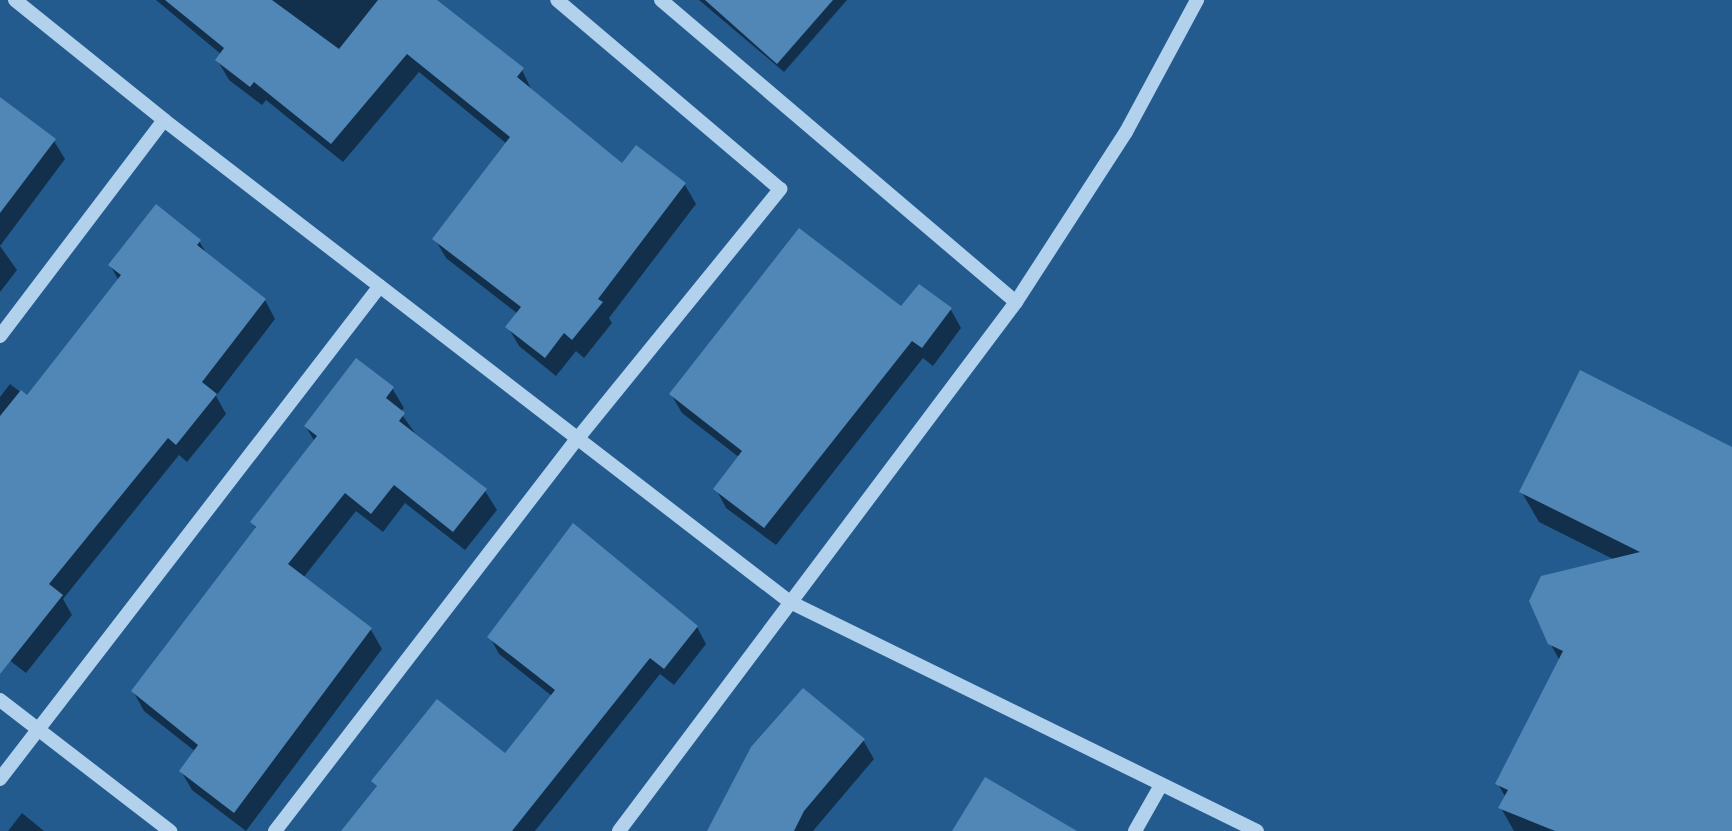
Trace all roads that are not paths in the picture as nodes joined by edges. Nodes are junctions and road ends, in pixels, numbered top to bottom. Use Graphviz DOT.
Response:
graph roads {
  1 [pos="15,0"];
  2 [pos="557,0"];
  3 [pos="661,0"];
  4 [pos="1197,0"];
  5 [pos="164,120"];
  6 [pos="380,286"];
  7 [pos="1016,302"];
  8 [pos="0,336"];
  9 [pos="578,438"];
  10 [pos="790,602"];
  11 [pos="0,700"];
  12 [pos="39,730"];
  13 [pos="0,779"];
  14 [pos="1161,785"];
  15 [pos="170,831"];
  16 [pos="275,831"];
  17 [pos="619,831"];
  18 [pos="1135,831"];
  19 [pos="1257,831"];
  1 -- 5 [label="street"];
  2 -- 9 [label="street"];
  3 -- 7 [label="street"];
  4 -- 7 [label="street"];
  5 -- 6 [label="street"];
  5 -- 8 [label="street"];
  6 -- 9 [label="street"];
  6 -- 12 [label="street"];
  7 -- 10 [label="street"];
  9 -- 10 [label="street"];
  9 -- 16 [label="street"];
  10 -- 14 [label="street"];
  10 -- 17 [label="street"];
  11 -- 12 [label="street"];
  12 -- 13 [label="street"];
  12 -- 15 [label="street"];
  14 -- 18 [label="street"];
  14 -- 19 [label="street"];
}
